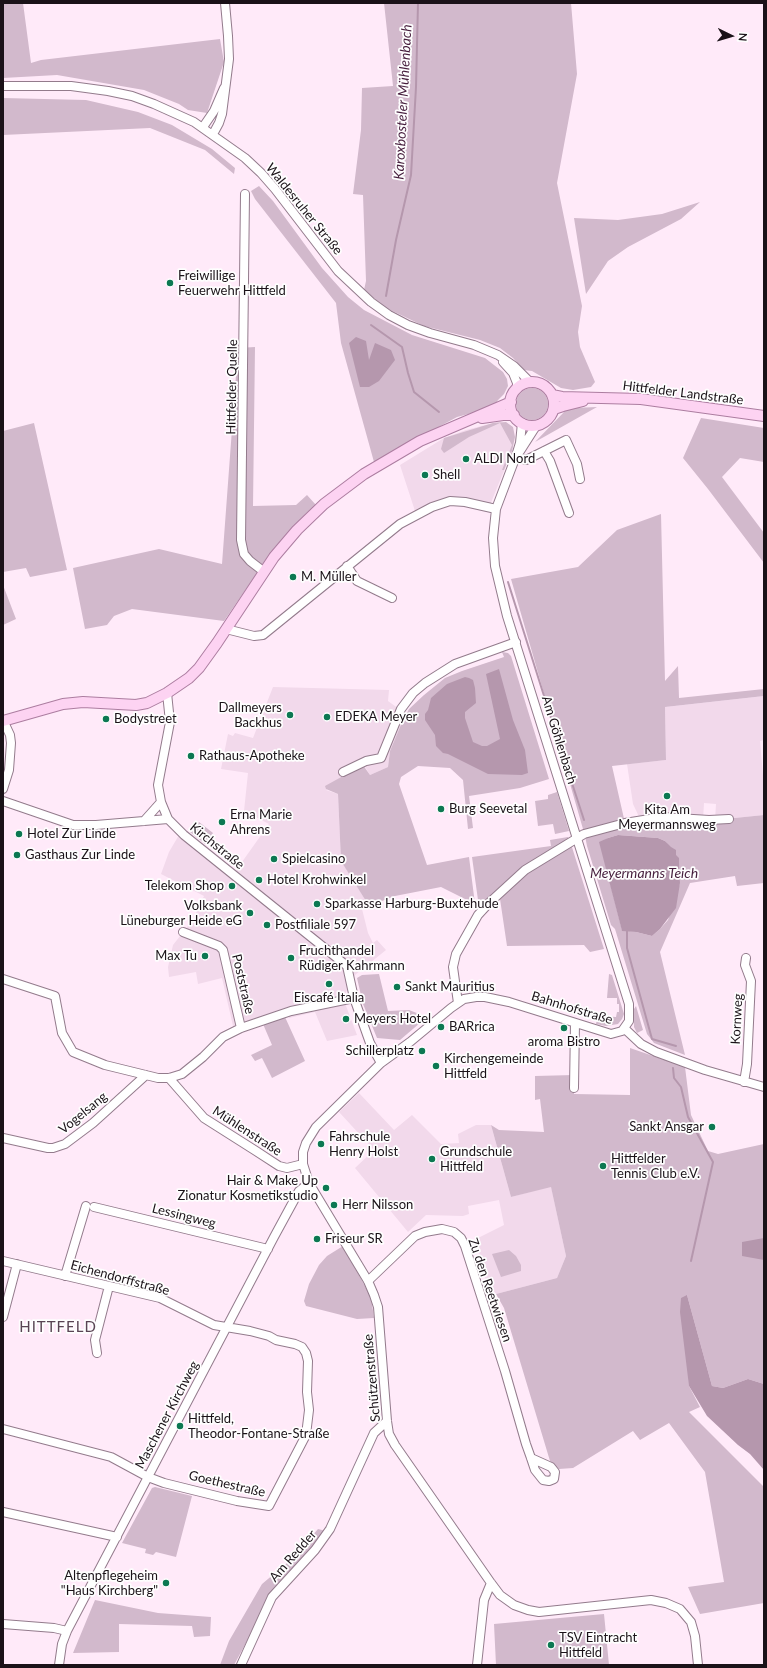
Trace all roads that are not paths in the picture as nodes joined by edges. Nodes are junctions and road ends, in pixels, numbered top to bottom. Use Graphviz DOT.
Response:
graph roads {
  1 [pos="225,3"];
  2 [pos="3,86"];
  3 [pos="225,86"];
  4 [pos="203,127"];
  5 [pos="213,134"];
  6 [pos="245,194"];
  7 [pos="487,350"];
  8 [pos="532,383"];
  9 [pos="517,389"];
  10 [pos="552,395"];
  11 [pos="599,398"];
  12 [pos="511,402"];
  13 [pos="554,409"];
  14 [pos="514,415"];
  15 [pos="764,416"];
  16 [pos="464,421"];
  17 [pos="522,423"];
  18 [pos="536,426"];
  19 [pos="544,451"];
  20 [pos="516,456"];
  21 [pos="580,479"];
  22 [pos="496,509"];
  23 [pos="569,513"];
  24 [pos="347,566"];
  25 [pos="263,571"];
  26 [pos="392,598"];
  27 [pos="226,629"];
  28 [pos="516,642"];
  29 [pos="167,693"];
  30 [pos="3,721"];
  31 [pos="343,772"];
  32 [pos="3,789"];
  33 [pos="3,801"];
  34 [pos="161,802"];
  35 [pos="168,819"];
  36 [pos="729,819"];
  37 [pos="144,821"];
  38 [pos="576,839"];
  39 [pos="183,932"];
  40 [pos="746,958"];
  41 [pos="3,979"];
  42 [pos="354,998"];
  43 [pos="458,1003"];
  44 [pos="575,1023"];
  45 [pos="241,1028"];
  46 [pos="625,1029"];
  47 [pos="380,1063"];
  48 [pos="146,1075"];
  49 [pos="169,1078"];
  50 [pos="744,1082"];
  51 [pos="764,1087"];
  52 [pos="574,1088"];
  53 [pos="3,1138"];
  54 [pos="303,1164"];
  55 [pos="309,1183"];
  56 [pos="268,1249"];
  57 [pos="3,1261"];
  58 [pos="17,1264"];
  59 [pos="65,1276"];
  60 [pos="368,1281"];
  61 [pos="109,1286"];
  62 [pos="3,1317"];
  63 [pos="227,1328"];
  64 [pos="97,1353"];
  65 [pos="387,1421"];
  66 [pos="3,1429"];
  67 [pos="531,1458"];
  68 [pos="148,1477"];
  69 [pos="3,1512"];
  70 [pos="117,1537"];
  71 [pos="491,1583"];
  72 [pos="3,1624"];
  73 [pos="67,1632"];
  74 [pos="59,1665"];
  75 [pos="241,1665"];
  76 [pos="477,1665"];
  77 [pos="698,1665"];
  1 -- 3 [label="street"];
  2 -- 4 [label="street, Waldesruher Straße"];
  3 -- 4 [label="street"];
  3 -- 5 [label="street"];
  4 -- 5 [label="street, Waldesruher Straße"];
  5 -- 7 [label="street, Waldesruher Straße"];
  6 -- 25 [label="street, Hittfelder Quelle"];
  7 -- 8 [label="street, Waldesruher Straße"];
  7 -- 9 [label="street, Waldesruher Straße"];
  8 -- 9 [label="main road"];
  8 -- 10 [label="main road"];
  9 -- 12 [label="main road"];
  10 -- 11 [label="main road, Hittfelder Landstraße"];
  10 -- 13 [label="main road"];
  11 -- 13 [label="main road, Hittfelder Landstraße"];
  11 -- 15 [label="main road, Hittfelder Landstraße"];
  12 -- 14 [label="main road"];
  12 -- 16 [label="main road"];
  13 -- 18 [label="main road"];
  14 -- 16 [label="main road"];
  14 -- 17 [label="main road"];
  16 -- 25 [label="main road"];
  17 -- 18 [label="main road"];
  17 -- 20 [label="street, Am Göhlenbach"];
  18 -- 20 [label="street, Am Göhlenbach"];
  19 -- 20 [label="street"];
  19 -- 21 [label="street"];
  19 -- 23 [label="street"];
  20 -- 22 [label="street, Am Göhlenbach"];
  22 -- 24 [label="street"];
  22 -- 28 [label="street, Am Göhlenbach"];
  24 -- 26 [label="street"];
  24 -- 27 [label="street"];
  25 -- 27 [label="main road"];
  27 -- 29 [label="main road"];
  28 -- 31 [label="street"];
  28 -- 38 [label="street, Am Göhlenbach"];
  29 -- 30 [label="main road"];
  29 -- 34 [label="street, Kirchstraße"];
  30 -- 32 [label="street"];
  33 -- 37 [label="street"];
  34 -- 35 [label="street, Kirchstraße"];
  34 -- 37 [label="street"];
  35 -- 37 [label="street"];
  35 -- 42 [label="street, Kirchstraße"];
  36 -- 38 [label="street"];
  38 -- 43 [label="street"];
  38 -- 46 [label="street, Am Göhlenbach"];
  39 -- 45 [label="street, Poststraße"];
  40 -- 50 [label="street, Kornweg"];
  41 -- 48 [label="street"];
  42 -- 45 [label="street"];
  42 -- 47 [label="street, Kirchstraße"];
  43 -- 44 [label="street, Bahnhofstraße"];
  43 -- 47 [label="street, Bahnhofstraße"];
  44 -- 46 [label="street, Bahnhofstraße"];
  44 -- 52 [label="street"];
  45 -- 49 [label="street"];
  46 -- 50 [label="street, Bahnhofstraße"];
  47 -- 54 [label="street, Bahnhofstraße"];
  48 -- 49 [label="street"];
  48 -- 53 [label="street, Vogelsang"];
  49 -- 54 [label="street, Mühlenstraße"];
  50 -- 51 [label="street, Bahnhofstraße"];
  54 -- 55 [label="street, Schützenstraße"];
  55 -- 56 [label="street, Maschener Kirchweg"];
  55 -- 60 [label="street, Schützenstraße"];
  56 -- 59 [label="street, Lessingweg"];
  56 -- 63 [label="street, Maschener Kirchweg"];
  57 -- 58 [label="street, Eichendorffstraße"];
  58 -- 59 [label="street, Eichendorffstraße"];
  58 -- 62 [label="street"];
  59 -- 61 [label="street, Eichendorffstraße"];
  60 -- 65 [label="street, Schützenstraße"];
  60 -- 67 [label="street, Zu den Reetwiesen"];
  61 -- 63 [label="street, Eichendorffstraße"];
  61 -- 64 [label="street"];
  63 -- 68 [label="street, Maschener Kirchweg"];
  63 -- 68 [label="street, Goethestraße"];
  65 -- 71 [label="street, Schützenstraße"];
  65 -- 75 [label="street, Am Redder"];
  66 -- 68 [label="street"];
  68 -- 70 [label="street, Maschener Kirchweg"];
  69 -- 70 [label="street"];
  70 -- 73 [label="street, Maschener Kirchweg"];
  71 -- 76 [label="street"];
  71 -- 77 [label="street, Schützenstraße"];
  72 -- 73 [label="street"];
  73 -- 74 [label="street, Maschener Kirchweg"];
}
